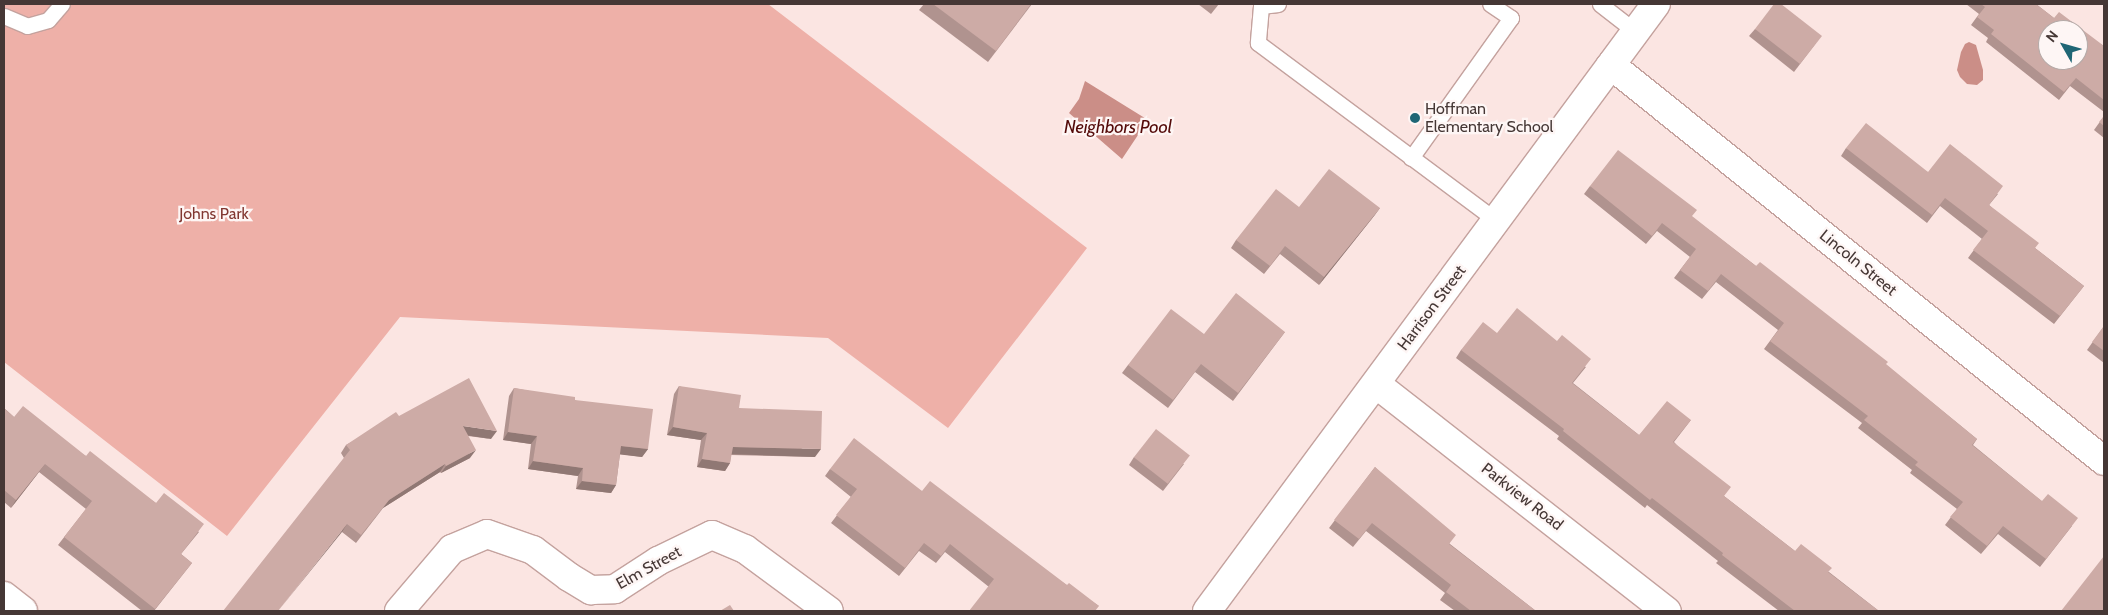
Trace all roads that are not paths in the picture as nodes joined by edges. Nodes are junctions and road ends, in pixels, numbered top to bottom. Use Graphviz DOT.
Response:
graph roads {
  1 [pos="62,4"];
  2 [pos="1278,4"];
  3 [pos="1490,4"];
  4 [pos="1600,4"];
  5 [pos="1656,4"];
  6 [pos="4,16"];
  7 [pos="1636,32"];
  8 [pos="1611,65"];
  9 [pos="1411,158"];
  10 [pos="1497,221"];
  11 [pos="1376,384"];
  12 [pos="2104,461"];
  13 [pos="4,596"];
  14 [pos="23,611"];
  15 [pos="399,611"];
  16 [pos="829,611"];
  17 [pos="1206,611"];
  18 [pos="1667,611"];
  1 -- 6 [label="lane"];
  2 -- 9 [label="lane"];
  3 -- 9 [label="lane"];
  4 -- 7 [label="lane"];
  5 -- 7 [label="street, Harrison Street"];
  7 -- 8 [label="street, Harrison Street"];
  8 -- 10 [label="street, Harrison Street"];
  8 -- 12 [label="street, Lincoln Street"];
  9 -- 10 [label="lane"];
  10 -- 11 [label="street, Harrison Street"];
  11 -- 17 [label="street, Harrison Street"];
  11 -- 18 [label="street, Parkview Road"];
  13 -- 14 [label="street"];
  15 -- 16 [label="street, Elm Street"];
}
